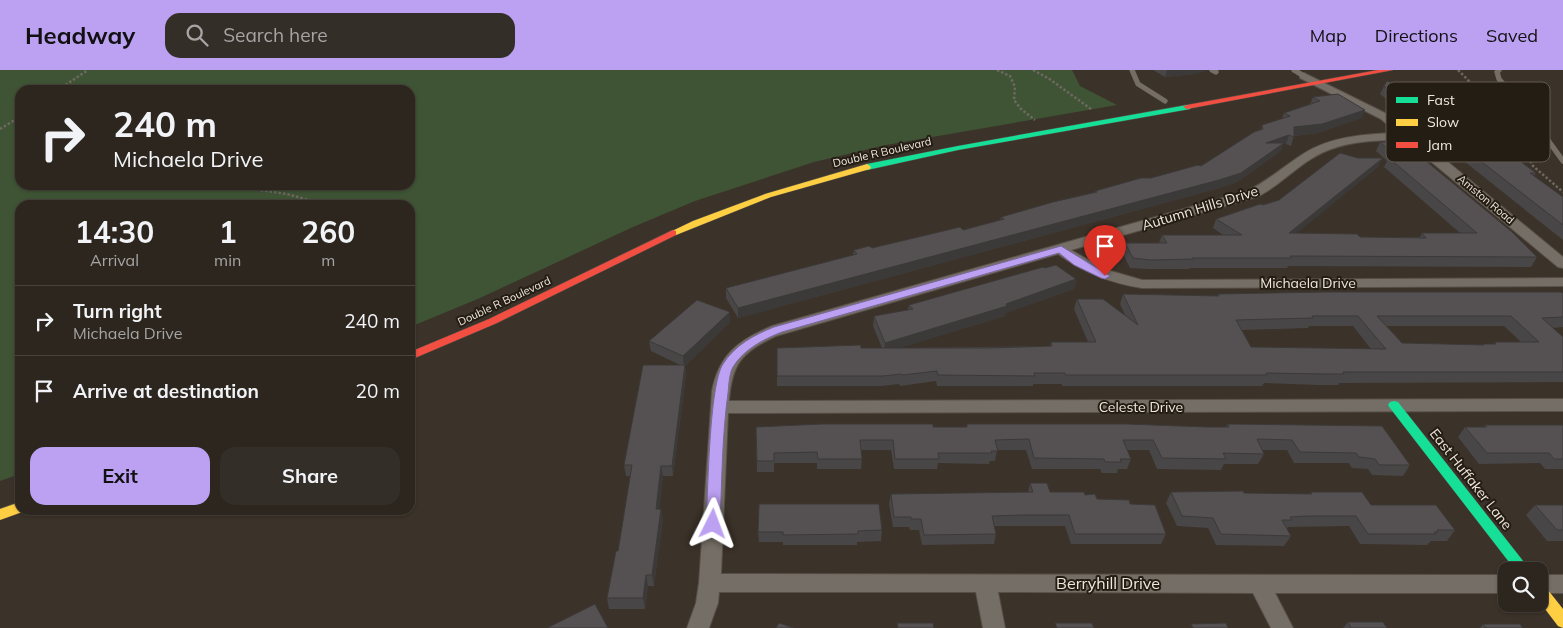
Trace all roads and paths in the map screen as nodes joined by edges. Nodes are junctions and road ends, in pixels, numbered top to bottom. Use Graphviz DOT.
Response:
graph roads {
  1 [pos="88,70"];
  2 [pos="997,70"];
  3 [pos="1033,70"];
  4 [pos="1132,70"];
  5 [pos="1294,70"];
  6 [pos="1336,70"];
  7 [pos="1390,70"];
  8 [pos="1458,70"];
  9 [pos="1499,70"];
  10 [pos="1304,76"];
  11 [pos="1471,82"];
  12 [pos="1501,82"];
  13 [pos="1320,83"];
  14 [pos="66,85"];
  15 [pos="1165,101"];
  16 [pos="1091,109"];
  17 [pos="1386,118"];
  18 [pos="15,120"];
  19 [pos="1035,120"];
  20 [pos="0,129"];
  21 [pos="1386,137"];
  22 [pos="1550,143"];
  23 [pos="1563,161"];
  24 [pos="1441,162"];
  25 [pos="1531,162"];
  26 [pos="259,190"];
  27 [pos="1563,192"];
  28 [pos="308,200"];
  29 [pos="652,230"];
  30 [pos="1061,249"];
  31 [pos="1563,264"];
  32 [pos="1563,282"];
  33 [pos="415,354"];
  34 [pos="1394,405"];
  35 [pos="1563,405"];
  36 [pos="720,407"];
  37 [pos="15,509"];
  38 [pos="0,514"];
  39 [pos="1517,562"];
  40 [pos="710,583"];
  41 [pos="985,583"];
  42 [pos="1260,583"];
  43 [pos="1498,584"];
  44 [pos="1548,584"];
  45 [pos="1563,584"];
  46 [pos="1548,602"];
  47 [pos="1563,621"];
  48 [pos="698,628"];
  49 [pos="994,628"];
  50 [pos="1282,628"];
  1 -- 14 [label="path"];
  2 -- 19 [label="path"];
  3 -- 16 [label="path"];
  4 -- 15 [label="lane"];
  5 -- 10 [label="lane"];
  6 -- 10 [label="main road, Double R Boulevard"];
  7 -- 13 [label="main road, Double R Boulevard"];
  8 -- 11 [label="path"];
  9 -- 12 [label="lane"];
  10 -- 13 [label="street, Amston Road"];
  10 -- 15 [label="main road, Double R Boulevard"];
  13 -- 17 [label="street, Amston Road"];
  13 -- 33 [label="main road, Double R Boulevard"];
  15 -- 29 [label="main road, Double R Boulevard"];
  18 -- 20 [label="path"];
  21 -- 30 [label="street, Autumn Hills Drive"];
  22 -- 23 [label="lane"];
  24 -- 31 [label="street, Amston Road"];
  25 -- 27 [label="path"];
  26 -- 28 [label="path"];
  30 -- 32 [label="street, Michaela Drive"];
  30 -- 36 [label="street, Autumn Hills Drive"];
  34 -- 35 [label="street, Celeste Drive"];
  34 -- 36 [label="street, Celeste Drive"];
  34 -- 39 [label="main road, East Huffaker Lane"];
  36 -- 40 [label="street, Autumn Hills Drive"];
  37 -- 38 [label="main road"];
  40 -- 41 [label="street, Berryhill Drive"];
  40 -- 48 [label="street, Autumn Hills Drive"];
  41 -- 42 [label="street, Berryhill Drive"];
  41 -- 49 [label="street"];
  42 -- 43 [label="street, Berryhill Drive"];
  42 -- 50 [label="street"];
  44 -- 45 [label="street"];
  46 -- 47 [label="main road"];
}
